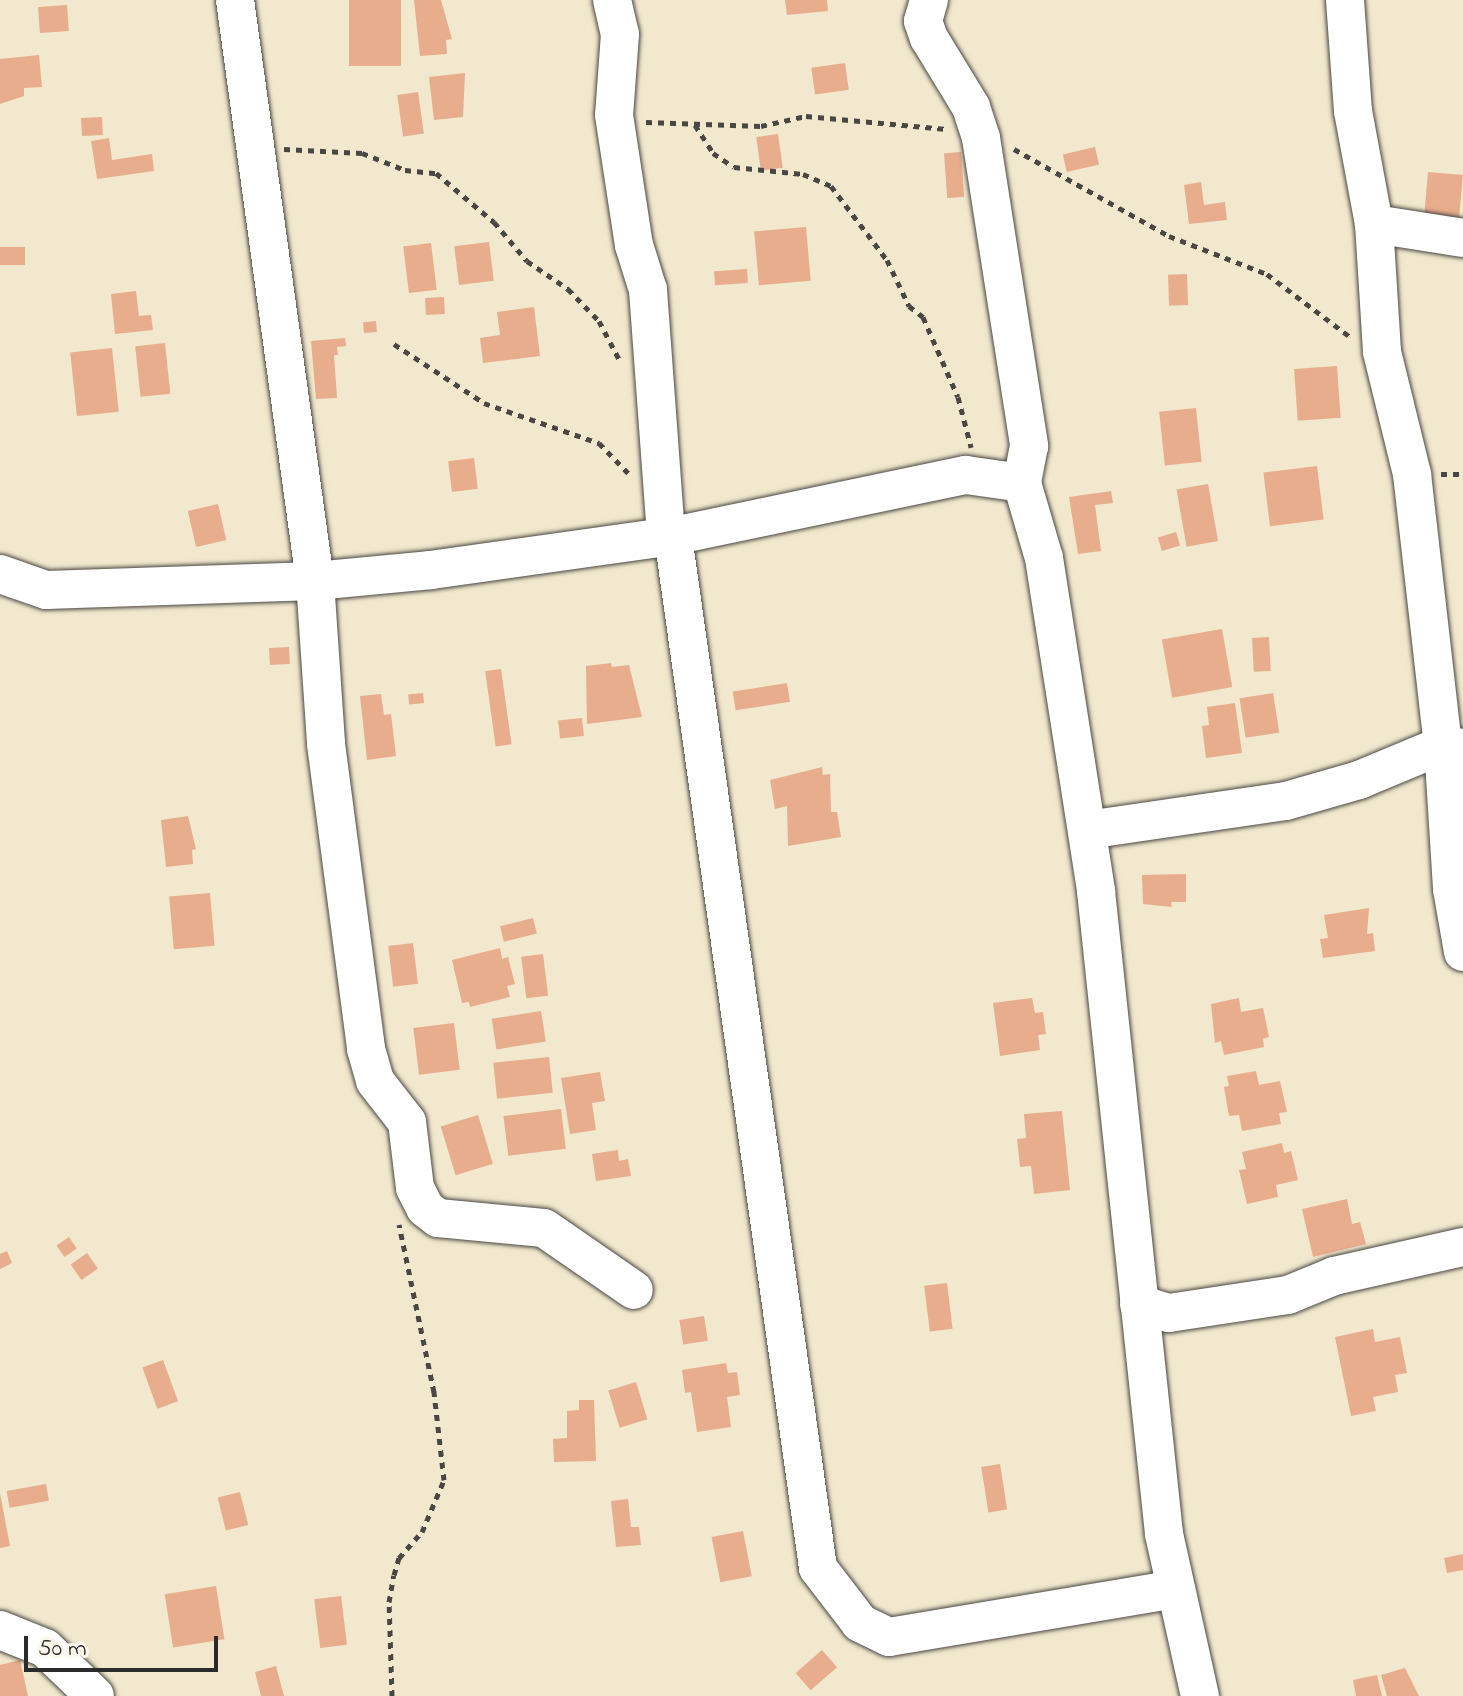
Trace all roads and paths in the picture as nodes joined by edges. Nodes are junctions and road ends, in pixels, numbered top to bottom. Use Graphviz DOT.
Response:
graph roads {
  1 [pos="235,0"];
  2 [pos="612,0"];
  3 [pos="929,0"];
  4 [pos="1345,0"];
  5 [pos="614,115"];
  6 [pos="695,125"];
  7 [pos="969,135"];
  8 [pos="255,150"];
  9 [pos="1374,224"];
  10 [pos="1463,238"];
  11 [pos="394,344"];
  12 [pos="1382,352"];
  13 [pos="623,368"];
  14 [pos="979,475"];
  15 [pos="1022,483"];
  16 [pos="668,528"];
  17 [pos="0,574"];
  18 [pos="315,581"];
  19 [pos="1453,747"];
  20 [pos="1087,830"];
  21 [pos="1463,952"];
  22 [pos="415,1188"];
  23 [pos="1463,1247"];
  24 [pos="634,1290"];
  25 [pos="1139,1304"];
  26 [pos="1176,1589"];
  27 [pos="0,1630"];
  28 [pos="95,1696"];
  29 [pos="392,1696"];
  30 [pos="1200,1696"];
  1 -- 8 [label="street"];
  2 -- 5 [label="street"];
  3 -- 7 [label="street"];
  4 -- 9 [label="street"];
  5 -- 6 [label="path"];
  5 -- 16 [label="street"];
  6 -- 7 [label="path"];
  6 -- 14 [label="path"];
  7 -- 12 [label="path"];
  7 -- 15 [label="street"];
  8 -- 13 [label="path"];
  8 -- 18 [label="street"];
  9 -- 10 [label="street"];
  9 -- 12 [label="street"];
  11 -- 16 [label="path"];
  12 -- 19 [label="street"];
  14 -- 15 [label="street"];
  14 -- 16 [label="street"];
  15 -- 20 [label="street"];
  16 -- 18 [label="street"];
  16 -- 26 [label="street"];
  17 -- 18 [label="street"];
  18 -- 22 [label="street"];
  19 -- 20 [label="street"];
  19 -- 21 [label="street"];
  20 -- 25 [label="street"];
  22 -- 24 [label="street"];
  22 -- 29 [label="path"];
  23 -- 25 [label="street"];
  25 -- 26 [label="street"];
  26 -- 30 [label="street"];
  27 -- 28 [label="street"];
}
